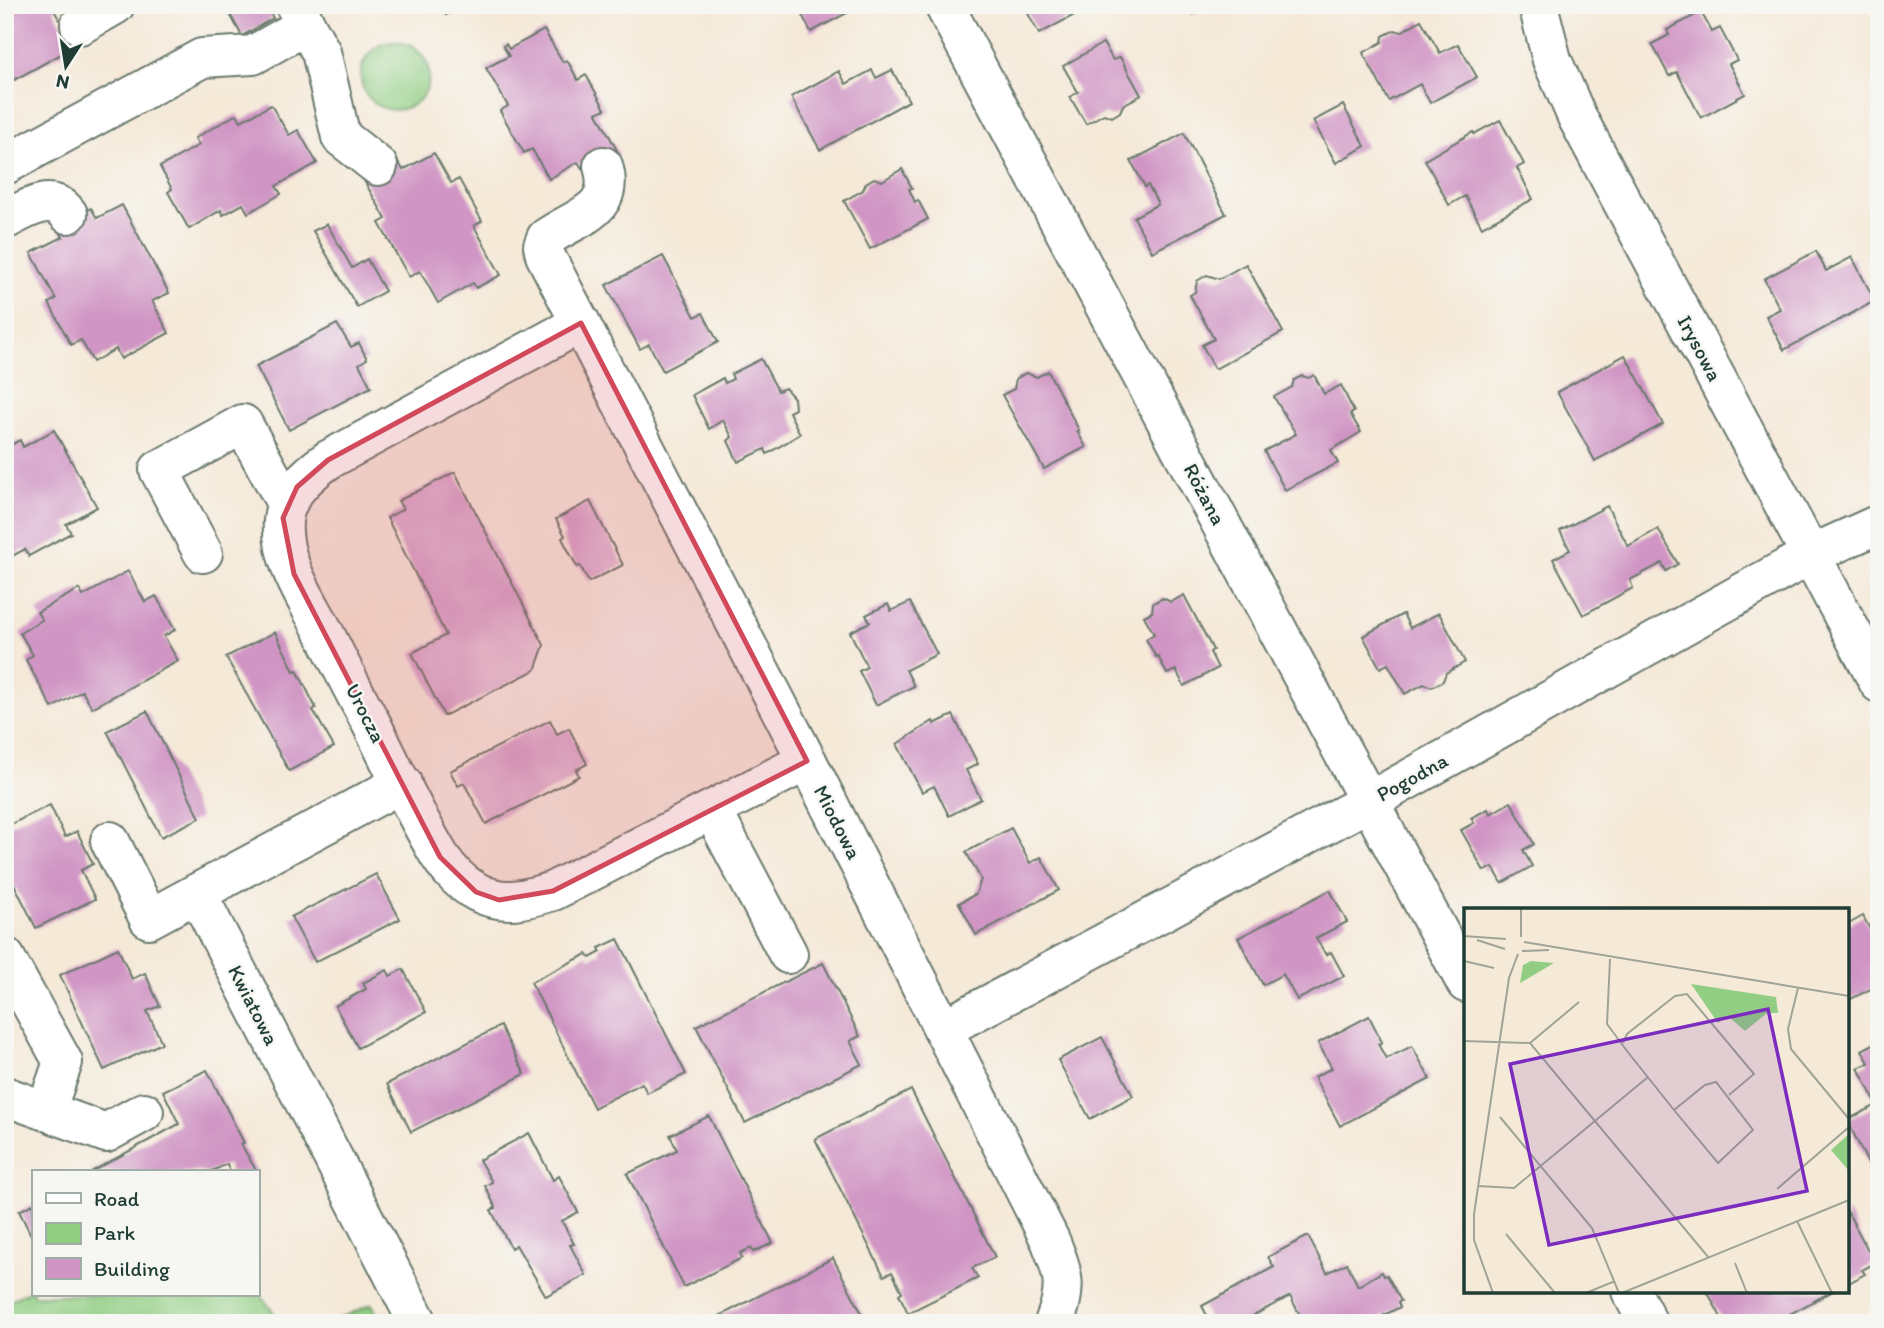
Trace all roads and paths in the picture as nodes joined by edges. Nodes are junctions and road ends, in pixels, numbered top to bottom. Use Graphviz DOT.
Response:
graph roads {
  1 [pos="115,5"];
  2 [pos="944,5"];
  3 [pos="1538,5"];
  4 [pos="301,15"];
  5 [pos="80,24"];
  6 [pos="5,165"];
  7 [pos="379,166"];
  8 [pos="603,166"];
  9 [pos="68,214"];
  10 [pos="5,220"];
  11 [pos="581,323"];
  12 [pos="287,505"];
  13 [pos="1879,524"];
  14 [pos="203,553"];
  15 [pos="1810,555"];
  16 [pos="1879,683"];
  17 [pos="807,761"];
  18 [pos="402,783"];
  19 [pos="1368,802"];
  20 [pos="712,810"];
  21 [pos="110,841"];
  22 [pos="197,893"];
  23 [pos="788,954"];
  24 [pos="5,957"];
  25 [pos="1464,979"];
  26 [pos="943,1028"];
  27 [pos="5,1096"];
  28 [pos="46,1111"];
  29 [pos="144,1112"];
  30 [pos="1632,1293"];
  31 [pos="1065,1316"];
  32 [pos="418,1323"];
  33 [pos="1648,1323"];
  1 -- 5 [label="street"];
  2 -- 19 [label="street, Różana"];
  3 -- 15 [label="street, Irysowa"];
  4 -- 6 [label="street"];
  4 -- 7 [label="street"];
  8 -- 11 [label="street, Miodowa"];
  9 -- 10 [label="street"];
  11 -- 12 [label="street, Urocza"];
  11 -- 17 [label="street, Miodowa"];
  12 -- 14 [label="street"];
  12 -- 18 [label="street, Urocza"];
  13 -- 15 [label="street, Pogodna"];
  15 -- 16 [label="street, Irysowa"];
  15 -- 19 [label="street, Pogodna"];
  17 -- 20 [label="street, Urocza"];
  17 -- 26 [label="street, Miodowa"];
  18 -- 20 [label="street, Urocza"];
  18 -- 22 [label="street"];
  19 -- 25 [label="street, Różana"];
  19 -- 26 [label="street, Pogodna"];
  20 -- 23 [label="street"];
  21 -- 22 [label="street"];
  22 -- 32 [label="street, Kwiatowa"];
  24 -- 28 [label="street"];
  26 -- 31 [label="street, Miodowa"];
  27 -- 28 [label="street"];
  28 -- 29 [label="street"];
  30 -- 33 [label="street"];
}
